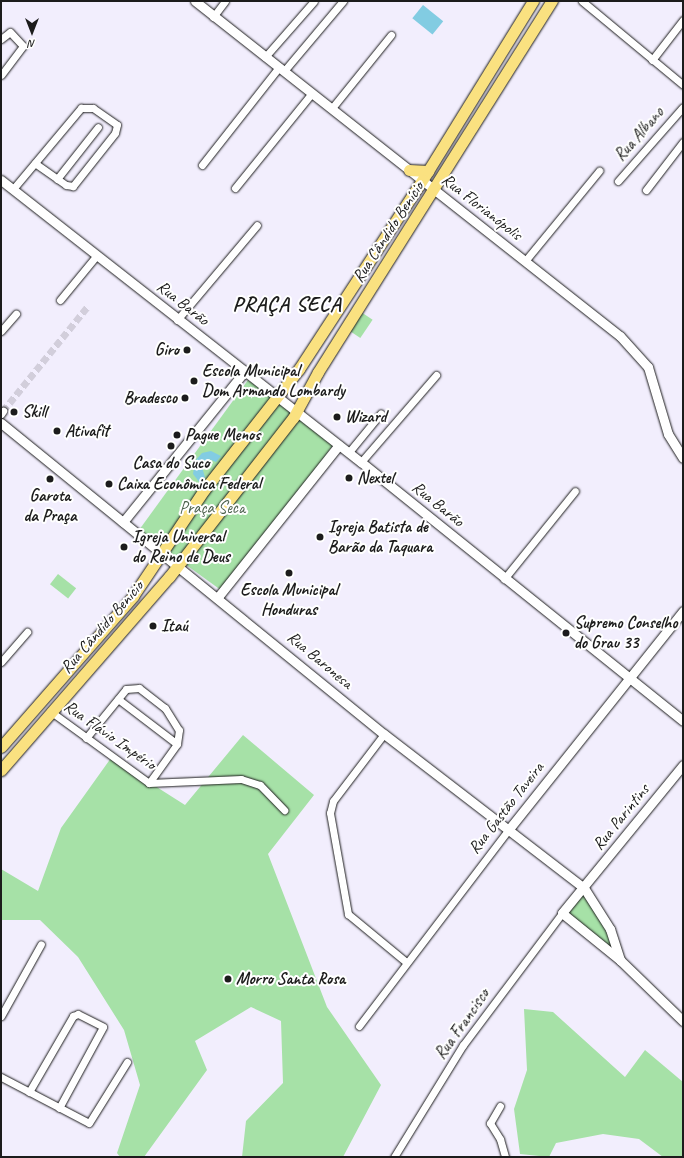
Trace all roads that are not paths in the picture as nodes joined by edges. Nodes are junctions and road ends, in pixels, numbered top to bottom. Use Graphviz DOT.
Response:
graph roads {
  1 [pos="195,1"];
  2 [pos="226,1"];
  3 [pos="314,1"];
  4 [pos="343,1"];
  5 [pos="532,1"];
  6 [pos="552,1"];
  7 [pos="582,1"];
  8 [pos="213,16"];
  9 [pos="683,20"];
  10 [pos="391,35"];
  11 [pos="1,39"];
  12 [pos="265,57"];
  13 [pos="652,60"];
  14 [pos="282,69"];
  15 [pos="1,74"];
  16 [pos="683,85"];
  17 [pos="312,93"];
  18 [pos="683,107"];
  19 [pos="332,108"];
  20 [pos="98,127"];
  21 [pos="683,142"];
  22 [pos="35,164"];
  23 [pos="202,165"];
  24 [pos="409,170"];
  25 [pos="599,171"];
  26 [pos="425,176"];
  27 [pos="57,179"];
  28 [pos="1,180"];
  29 [pos="618,181"];
  30 [pos="235,188"];
  31 [pos="13,189"];
  32 [pos="436,190"];
  33 [pos="646,190"];
  34 [pos="257,225"];
  35 [pos="97,255"];
  36 [pos="525,261"];
  37 [pos="60,300"];
  38 [pos="16,314"];
  39 [pos="177,320"];
  40 [pos="1,331"];
  41 [pos="245,371"];
  42 [pos="436,375"];
  43 [pos="276,395"];
  44 [pos="298,412"];
  45 [pos="381,413"];
  46 [pos="1,423"];
  47 [pos="340,445"];
  48 [pos="349,452"];
  49 [pos="683,458"];
  50 [pos="361,462"];
  51 [pos="575,491"];
  52 [pos="123,522"];
  53 [pos="160,551"];
  54 [pos="178,566"];
  55 [pos="504,579"];
  56 [pos="218,596"];
  57 [pos="683,611"];
  58 [pos="27,632"];
  59 [pos="1,662"];
  60 [pos="630,678"];
  61 [pos="118,699"];
  62 [pos="50,711"];
  63 [pos="683,721"];
  64 [pos="384,734"];
  65 [pos="86,738"];
  66 [pos="177,744"];
  67 [pos="1,747"];
  68 [pos="683,765"];
  69 [pos="1,770"];
  70 [pos="149,784"];
  71 [pos="284,810"];
  72 [pos="509,829"];
  73 [pos="584,888"];
  74 [pos="562,913"];
  75 [pos="41,944"];
  76 [pos="612,948"];
  77 [pos="406,962"];
  78 [pos="1,1016"];
  79 [pos="683,1021"];
  80 [pos="359,1026"];
  81 [pos="127,1062"];
  82 [pos="1,1077"];
  83 [pos="29,1092"];
  84 [pos="500,1106"];
  85 [pos="59,1108"];
  86 [pos="394,1157"];
  87 [pos="505,1157"];
  1 -- 8 [label="street"];
  2 -- 8 [label="street"];
  3 -- 12 [label="street"];
  4 -- 14 [label="street"];
  5 -- 26 [label="main road, Rua Cândido Benício"];
  6 -- 32 [label="main road, Rua Cândido Benício"];
  7 -- 13 [label="street"];
  8 -- 12 [label="street"];
  9 -- 13 [label="street"];
  10 -- 19 [label="street"];
  11 -- 15 [label="street"];
  12 -- 14 [label="street"];
  13 -- 16 [label="street"];
  14 -- 17 [label="street"];
  14 -- 23 [label="street"];
  17 -- 19 [label="street"];
  17 -- 30 [label="street"];
  18 -- 29 [label="street, Rua Albano"];
  19 -- 24 [label="street"];
  20 -- 27 [label="street"];
  21 -- 33 [label="street"];
  22 -- 27 [label="street"];
  22 -- 27 [label="street"];
  22 -- 31 [label="street"];
  24 -- 26 [label="main road"];
  25 -- 36 [label="street"];
  26 -- 32 [label="street, Rua Florianópolis"];
  26 -- 43 [label="main road, Rua Cândido Benício"];
  28 -- 31 [label="street, Rua Barão"];
  31 -- 35 [label="street, Rua Barão"];
  32 -- 36 [label="street, Rua Florianópolis"];
  32 -- 44 [label="main road, Rua Cândido Benício"];
  34 -- 39 [label="street"];
  35 -- 37 [label="street"];
  35 -- 39 [label="street, Rua Barão"];
  36 -- 49 [label="street, Rua Florianópolis"];
  38 -- 40 [label="street"];
  39 -- 41 [label="street, Rua Barão"];
  41 -- 43 [label="street, Rua Barão"];
  41 -- 52 [label="street"];
  42 -- 50 [label="street"];
  43 -- 44 [label="street, Rua Barão"];
  43 -- 53 [label="main road, Rua Cândido Benício"];
  44 -- 47 [label="street, Rua Barão"];
  44 -- 54 [label="main road, Rua Cândido Benício"];
  45 -- 48 [label="street"];
  46 -- 52 [label="street, Rua Baronesa"];
  47 -- 48 [label="street, Rua Barão"];
  47 -- 56 [label="street"];
  48 -- 50 [label="street, Rua Barão"];
  50 -- 55 [label="street, Rua Barão"];
  51 -- 55 [label="street"];
  52 -- 53 [label="street, Rua Baronesa"];
  53 -- 54 [label="street, Rua Baronesa"];
  53 -- 67 [label="main road, Rua Cândido Benício"];
  54 -- 56 [label="street, Rua Baronesa"];
  54 -- 62 [label="main road, Rua Cândido Benício"];
  55 -- 60 [label="street, Rua Barão"];
  56 -- 64 [label="street, Rua Baronesa"];
  57 -- 60 [label="street, Rua Gastão Taveira"];
  58 -- 59 [label="street"];
  60 -- 63 [label="street, Rua Barão"];
  60 -- 72 [label="street, Rua Gastão Taveira"];
  61 -- 65 [label="street"];
  61 -- 66 [label="street"];
  61 -- 66 [label="street"];
  62 -- 65 [label="street, Rua Flávio Império"];
  62 -- 69 [label="main road, Rua Cândido Benício"];
  64 -- 72 [label="street, Rua Baronesa"];
  64 -- 77 [label="street"];
  65 -- 70 [label="street, Rua Flávio Império"];
  66 -- 70 [label="street"];
  68 -- 73 [label="street, Rua Parintins"];
  70 -- 71 [label="street, Rua Flávio Império"];
  72 -- 73 [label="street, Rua Baronesa"];
  72 -- 77 [label="street, Rua Gastão Taveira"];
  73 -- 74 [label="street, Rua Parintins"];
  73 -- 76 [label="street, Rua Baronesa"];
  74 -- 76 [label="street"];
  74 -- 86 [label="street, Rua Francisco"];
  75 -- 78 [label="street"];
  76 -- 79 [label="street"];
  77 -- 80 [label="street, Rua Gastão Taveira"];
  81 -- 85 [label="street"];
  82 -- 83 [label="street"];
  83 -- 85 [label="street"];
  83 -- 85 [label="street"];
  84 -- 87 [label="street"];
}
